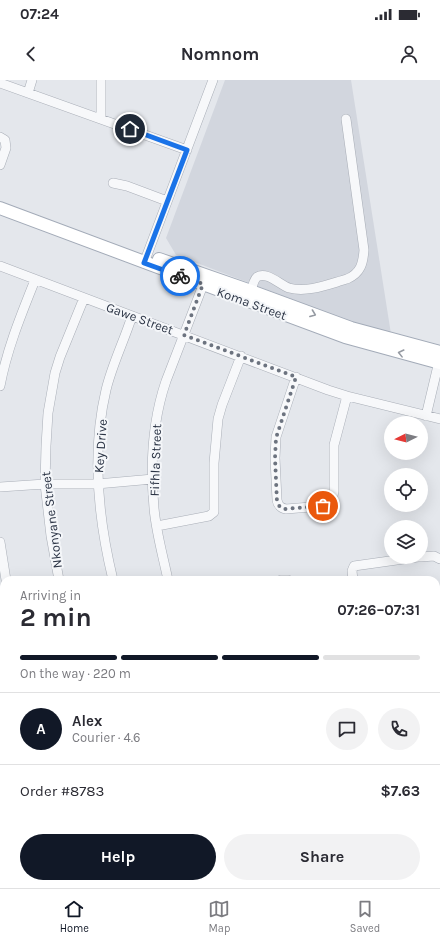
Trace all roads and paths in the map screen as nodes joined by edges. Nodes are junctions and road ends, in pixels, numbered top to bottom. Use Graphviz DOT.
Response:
graph roads {
  1 [pos="32,80"];
  2 [pos="101,80"];
  3 [pos="213,80"];
  4 [pos="0,82"];
  5 [pos="28,93"];
  6 [pos="101,119"];
  7 [pos="346,119"];
  8 [pos="0,137"];
  9 [pos="187,150"];
  10 [pos="0,165"];
  11 [pos="113,183"];
  12 [pos="0,200"];
  13 [pos="167,201"];
  14 [pos="0,208"];
  15 [pos="146,259"];
  16 [pos="0,266"];
  17 [pos="35,280"];
  18 [pos="205,280"];
  19 [pos="251,296"];
  20 [pos="84,298"];
  21 [pos="132,316"];
  22 [pos="184,335"];
  23 [pos="241,356"];
  24 [pos="440,358"];
  25 [pos="296,377"];
  26 [pos="0,386"];
  27 [pos="347,396"];
  28 [pos="426,416"];
  29 [pos="428,416"];
  30 [pos="440,419"];
  31 [pos="153,479"];
  32 [pos="45,484"];
  33 [pos="97,484"];
  34 [pos="0,487"];
  35 [pos="157,526"];
  36 [pos="0,542"];
  37 [pos="428,556"];
  38 [pos="440,559"];
  39 [pos="384,562"];
  40 [pos="5,576"];
  41 [pos="58,576"];
  42 [pos="111,576"];
  43 [pos="167,576"];
  44 [pos="353,576"];
  1 -- 5 [label="street"];
  2 -- 6 [label="street"];
  3 -- 9 [label="street"];
  4 -- 5 [label="street"];
  5 -- 6 [label="street"];
  6 -- 9 [label="street"];
  7 -- 19 [label="street"];
  8 -- 10 [label="street"];
  9 -- 13 [label="street"];
  11 -- 13 [label="street"];
  12 -- 15 [label="main road, Koma Street"];
  13 -- 15 [label="street"];
  14 -- 15 [label="main road, Koma Street"];
  15 -- 18 [label="main road, Koma Street"];
  16 -- 17 [label="street, Gawe Street"];
  17 -- 20 [label="street, Gawe Street"];
  17 -- 26 [label="street"];
  18 -- 19 [label="main road, Koma Street"];
  18 -- 22 [label="street, Fifhla Street"];
  19 -- 24 [label="main road, Koma Street"];
  20 -- 21 [label="street, Gawe Street"];
  20 -- 32 [label="street, Nkonyane Street"];
  21 -- 22 [label="street, Gawe Street"];
  21 -- 33 [label="street, Key Drive"];
  22 -- 23 [label="street, Gawe Street"];
  22 -- 31 [label="street, Fifhla Street"];
  23 -- 25 [label="street, Gawe Street"];
  23 -- 35 [label="street"];
  24 -- 28 [label="street"];
  25 -- 27 [label="street, Gawe Street"];
  25 -- 27 [label="street"];
  27 -- 28 [label="street, Gawe Street"];
  29 -- 30 [label="street, Gawe Street"];
  31 -- 33 [label="street"];
  31 -- 35 [label="street, Fifhla Street"];
  32 -- 33 [label="street"];
  32 -- 34 [label="street"];
  32 -- 41 [label="street, Nkonyane Street"];
  33 -- 42 [label="street, Key Drive"];
  35 -- 43 [label="street, Fifhla Street"];
  36 -- 40 [label="street"];
  37 -- 38 [label="street"];
  39 -- 44 [label="street"];
}
